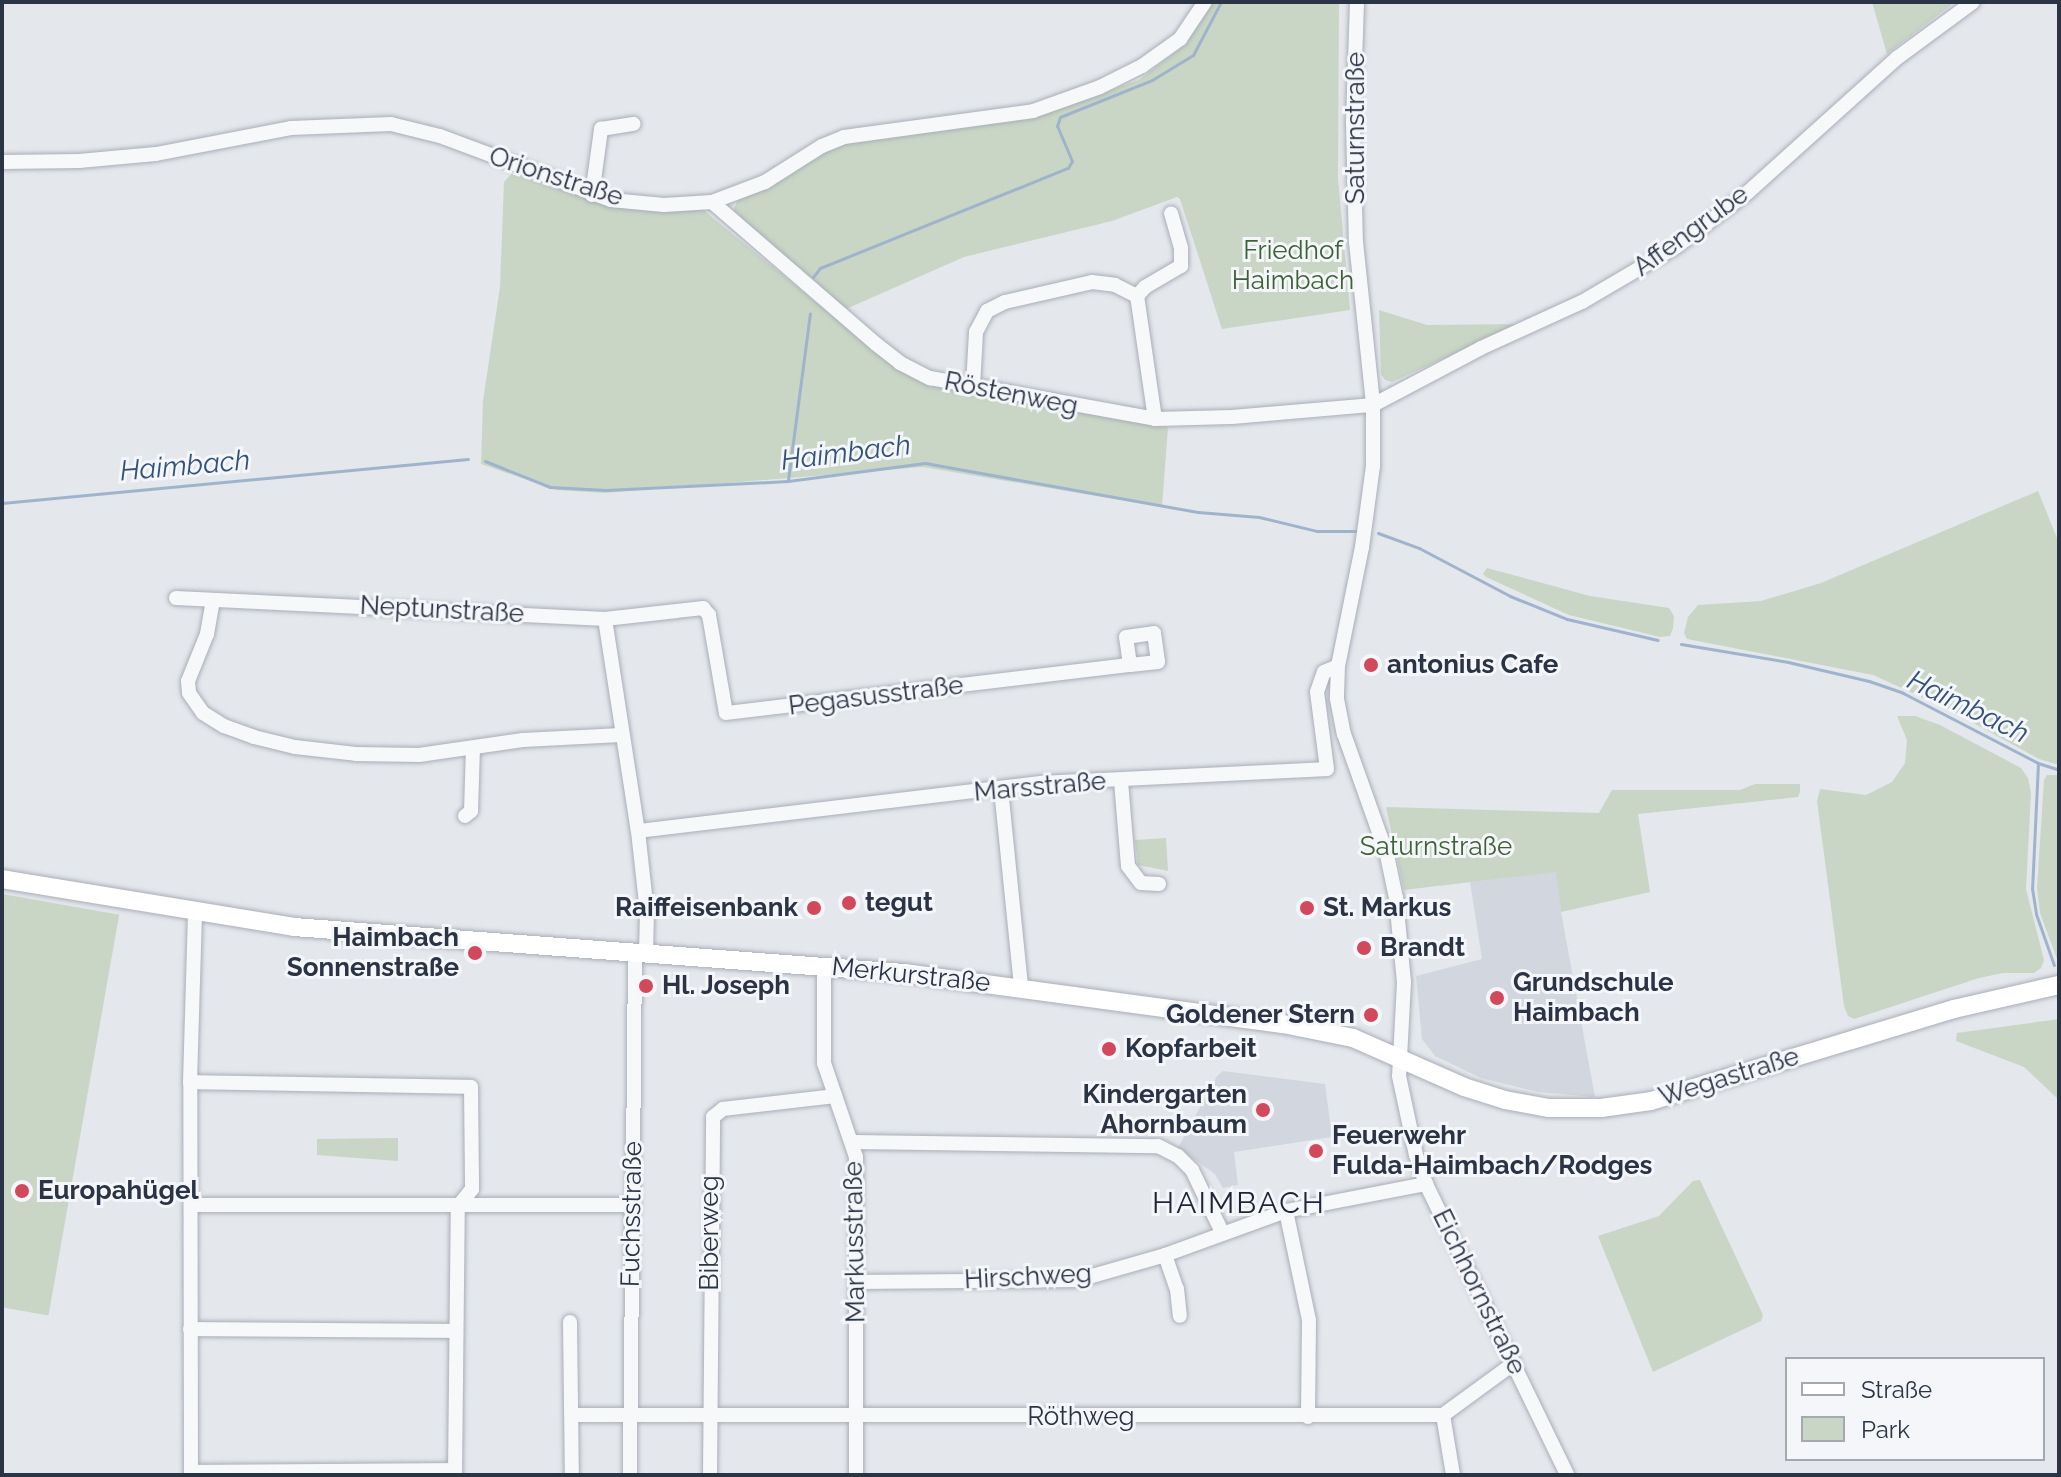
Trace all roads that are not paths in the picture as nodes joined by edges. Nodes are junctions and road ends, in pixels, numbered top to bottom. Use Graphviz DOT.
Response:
graph roads {
  1 [pos="1205,2"];
  2 [pos="1357,2"];
  3 [pos="1973,2"];
  4 [pos="634,124"];
  5 [pos="2,162"];
  6 [pos="592,195"];
  7 [pos="712,202"];
  8 [pos="1171,213"];
  9 [pos="1137,296"];
  10 [pos="973,387"];
  11 [pos="1373,405"];
  12 [pos="1155,419"];
  13 [pos="176,598"];
  14 [pos="213,600"];
  15 [pos="707,611"];
  16 [pos="605,619"];
  17 [pos="1130,665"];
  18 [pos="1338,666"];
  19 [pos="621,735"];
  20 [pos="473,749"];
  21 [pos="1121,781"];
  22 [pos="1001,789"];
  23 [pos="465,816"];
  24 [pos="638,831"];
  25 [pos="2,879"];
  26 [pos="1159,884"];
  27 [pos="186,912"];
  28 [pos="640,953"];
  29 [pos="824,966"];
  30 [pos="2059,985"];
  31 [pos="1021,987"];
  32 [pos="1400,1056"];
  33 [pos="190,1082"];
  34 [pos="835,1096"];
  35 [pos="853,1142"];
  36 [pos="1426,1184"];
  37 [pos="193,1205"];
  38 [pos="632,1205"];
  39 [pos="458,1206"];
  40 [pos="1286,1211"];
  41 [pos="1222,1232"];
  42 [pos="1165,1255"];
  43 [pos="857,1282"];
  44 [pos="1180,1316"];
  45 [pos="570,1322"];
  46 [pos="190,1329"];
  47 [pos="456,1331"];
  48 [pos="1514,1363"];
  49 [pos="630,1414"];
  50 [pos="572,1415"];
  51 [pos="711,1415"];
  52 [pos="856,1415"];
  53 [pos="1443,1415"];
  54 [pos="1308,1417"];
  55 [pos="191,1473"];
  56 [pos="455,1473"];
  57 [pos="572,1475"];
  58 [pos="630,1475"];
  59 [pos="710,1475"];
  60 [pos="856,1475"];
  61 [pos="1453,1475"];
  62 [pos="1567,1475"];
  1 -- 7 [label="street, Orionstraße"];
  2 -- 11 [label="street, Saturnstraße"];
  3 -- 11 [label="street, Affengrube"];
  4 -- 6 [label="street"];
  5 -- 6 [label="street, Orionstraße"];
  6 -- 7 [label="street, Orionstraße"];
  7 -- 10 [label="street, Röstenweg"];
  8 -- 9 [label="street"];
  9 -- 10 [label="street"];
  9 -- 12 [label="street"];
  10 -- 12 [label="street, Röstenweg"];
  11 -- 12 [label="street, Röstenweg"];
  11 -- 18 [label="street, Saturnstraße"];
  13 -- 14 [label="street, Neptunstraße"];
  14 -- 16 [label="street, Neptunstraße"];
  14 -- 20 [label="street"];
  15 -- 16 [label="street, Neptunstraße"];
  15 -- 17 [label="street, Pegasusstraße"];
  16 -- 19 [label="street, Fuchsstraße"];
  18 -- 21 [label="street, Marsstraße"];
  18 -- 32 [label="street, Saturnstraße"];
  19 -- 20 [label="street"];
  19 -- 24 [label="street, Fuchsstraße"];
  20 -- 23 [label="street"];
  21 -- 22 [label="street, Marsstraße"];
  21 -- 26 [label="street"];
  22 -- 24 [label="street, Marsstraße"];
  22 -- 31 [label="street"];
  24 -- 28 [label="street, Fuchsstraße"];
  25 -- 27 [label="main road, Merkurstraße"];
  27 -- 28 [label="main road, Merkurstraße"];
  27 -- 33 [label="street"];
  28 -- 29 [label="main road, Merkurstraße"];
  28 -- 38 [label="street, Fuchsstraße"];
  29 -- 31 [label="main road, Merkurstraße"];
  29 -- 34 [label="street, Markusstraße"];
  30 -- 32 [label="main road, Wegastraße"];
  31 -- 32 [label="main road, Merkurstraße"];
  32 -- 36 [label="street, Eichhornstraße"];
  33 -- 37 [label="street"];
  33 -- 39 [label="street"];
  34 -- 35 [label="street, Markusstraße"];
  34 -- 51 [label="street, Biberweg"];
  35 -- 41 [label="street"];
  35 -- 43 [label="street, Markusstraße"];
  36 -- 40 [label="street, Hirschweg"];
  36 -- 48 [label="street, Eichhornstraße"];
  37 -- 39 [label="street"];
  37 -- 46 [label="street"];
  38 -- 39 [label="street"];
  38 -- 49 [label="street, Fuchsstraße"];
  39 -- 47 [label="street"];
  40 -- 41 [label="street, Hirschweg"];
  40 -- 54 [label="street"];
  41 -- 42 [label="street, Hirschweg"];
  42 -- 43 [label="street, Hirschweg"];
  42 -- 44 [label="street"];
  43 -- 52 [label="street, Markusstraße"];
  45 -- 50 [label="street"];
  46 -- 47 [label="street"];
  46 -- 55 [label="street"];
  47 -- 56 [label="street"];
  48 -- 53 [label="street"];
  48 -- 62 [label="street, Eichhornstraße"];
  49 -- 50 [label="street, Röthweg"];
  49 -- 51 [label="street, Röthweg"];
  49 -- 58 [label="street, Fuchsstraße"];
  50 -- 57 [label="street"];
  51 -- 52 [label="street, Röthweg"];
  51 -- 59 [label="street, Biberweg"];
  52 -- 54 [label="street, Röthweg"];
  52 -- 60 [label="street, Markusstraße"];
  53 -- 54 [label="street, Röthweg"];
  53 -- 61 [label="street"];
  55 -- 56 [label="street"];
}
